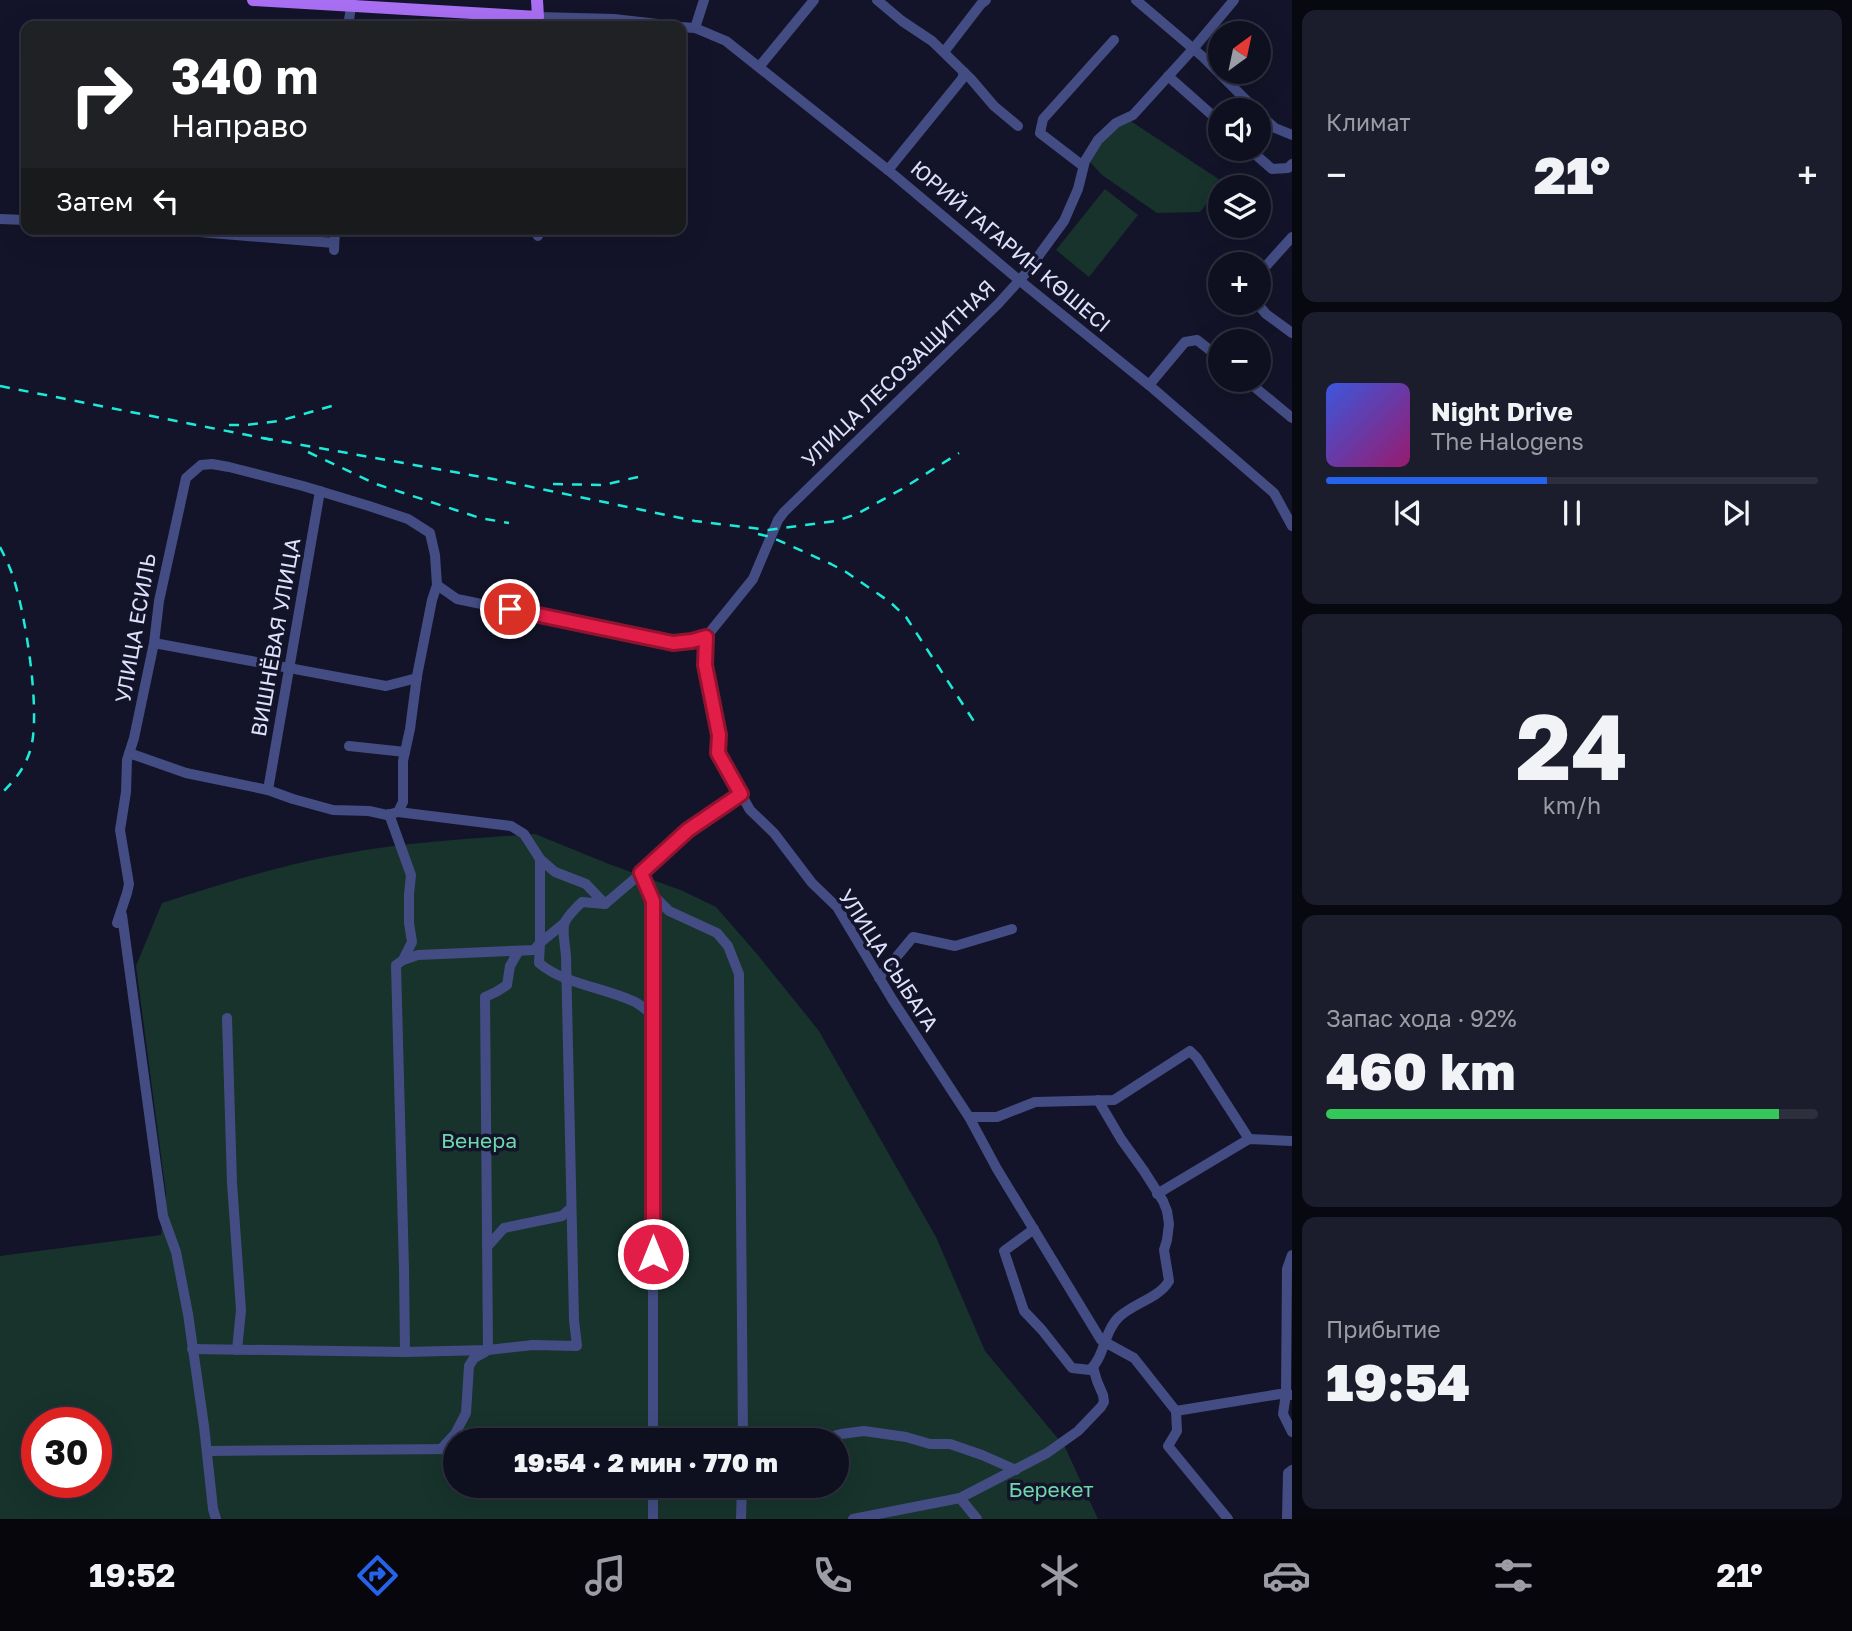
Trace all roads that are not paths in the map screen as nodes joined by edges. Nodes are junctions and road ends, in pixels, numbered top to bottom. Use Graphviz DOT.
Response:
graph roads {
  1 [pos="253,0"];
  2 [pos="394,0"];
  3 [pos="704,0"];
  4 [pos="814,0"];
  5 [pos="877,0"];
  6 [pos="986,0"];
  7 [pos="1136,0"];
  8 [pos="1234,0"];
  9 [pos="352,3"];
  10 [pos="540,14"];
  11 [pos="349,21"];
  12 [pos="631,21"];
  13 [pos="686,28"];
  14 [pos="695,29"];
  15 [pos="1114,40"];
  16 [pos="1193,49"];
  17 [pos="944,52"];
  18 [pos="760,67"];
  19 [pos="964,72"];
  20 [pos="1168,76"];
  21 [pos="1244,98"];
  22 [pos="1208,111"];
  23 [pos="1271,124"];
  24 [pos="1018,127"];
  25 [pos="1292,135"];
  26 [pos="1263,161"];
  27 [pos="1292,164"];
  28 [pos="1083,166"];
  29 [pos="888,170"];
  30 [pos="0,219"];
  31 [pos="21,220"];
  32 [pos="220,235"];
  33 [pos="335,235"];
  34 [pos="1292,237"];
  35 [pos="1271,260"];
  36 [pos="1019,281"];
  37 [pos="1266,315"];
  38 [pos="1292,333"];
  39 [pos="1208,349"];
  40 [pos="1149,385"];
  41 [pos="1261,392"];
  42 [pos="1292,418"];
  43 [pos="320,491"];
  44 [pos="1292,526"];
  45 [pos="437,585"];
  46 [pos="706,637"];
  47 [pos="154,642"];
  48 [pos="289,668"];
  49 [pos="417,678"];
  50 [pos="349,746"];
  51 [pos="405,752"];
  52 [pos="129,753"];
  53 [pos="268,790"];
  54 [pos="741,794"];
  55 [pos="397,809"];
  56 [pos="540,859"];
  57 [pos="641,873"];
  58 [pos="648,890"];
  59 [pos="605,904"];
  60 [pos="121,911"];
  61 [pos="117,923"];
  62 [pos="563,924"];
  63 [pos="1012,929"];
  64 [pos="540,943"];
  65 [pos="517,952"];
  66 [pos="403,960"];
  67 [pos="879,978"];
  68 [pos="567,979"];
  69 [pos="653,1015"];
  70 [pos="227,1018"];
  71 [pos="1098,1100"];
  72 [pos="969,1117"];
  73 [pos="1249,1139"];
  74 [pos="1292,1141"];
  75 [pos="1157,1194"];
  76 [pos="571,1208"];
  77 [pos="1034,1229"];
  78 [pos="487,1247"];
  79 [pos="1292,1255"];
  80 [pos="1106,1342"];
  81 [pos="192,1349"];
  82 [pos="237,1350"];
  83 [pos="488,1350"];
  84 [pos="405,1352"];
  85 [pos="1093,1367"];
  86 [pos="1289,1395"];
  87 [pos="1175,1412"];
  88 [pos="653,1428"];
  89 [pos="743,1428"];
  90 [pos="1292,1432"];
  91 [pos="849,1433"];
  92 [pos="442,1448"];
  93 [pos="206,1451"];
  94 [pos="1016,1470"];
  95 [pos="1292,1470"];
  96 [pos="653,1498"];
  97 [pos="742,1498"];
  98 [pos="960,1498"];
  99 [pos="216,1519"];
  100 [pos="653,1519"];
  101 [pos="741,1519"];
  102 [pos="853,1519"];
  103 [pos="977,1519"];
  104 [pos="1228,1519"];
  105 [pos="1287,1519"];
  1 -- 9 [label="main road"];
  2 -- 10 [label="main road"];
  3 -- 14 [label="street"];
  4 -- 18 [label="street"];
  5 -- 17 [label="street"];
  6 -- 17 [label="street"];
  7 -- 16 [label="street"];
  8 -- 16 [label="street, УЛИЦА ЛЕСОЗАЩИТНАЯ"];
  9 -- 10 [label="main road"];
  9 -- 11 [label="street"];
  10 -- 12 [label="street"];
  13 -- 14 [label="street, ЮРИЙ ГАГАРИН КӨШЕСІ"];
  14 -- 18 [label="street, ЮРИЙ ГАГАРИН КӨШЕСІ"];
  15 -- 28 [label="street"];
  16 -- 20 [label="street, УЛИЦА ЛЕСОЗАЩИТНАЯ"];
  16 -- 21 [label="street"];
  17 -- 19 [label="street"];
  18 -- 29 [label="street, ЮРИЙ ГАГАРИН КӨШЕСІ"];
  19 -- 24 [label="street"];
  19 -- 29 [label="street"];
  20 -- 22 [label="street"];
  20 -- 28 [label="street, УЛИЦА ЛЕСОЗАЩИТНАЯ"];
  23 -- 25 [label="street"];
  26 -- 27 [label="street"];
  28 -- 36 [label="street, УЛИЦА ЛЕСОЗАЩИТНАЯ"];
  29 -- 36 [label="street, ЮРИЙ ГАГАРИН КӨШЕСІ"];
  30 -- 31 [label="street"];
  32 -- 33 [label="street"];
  34 -- 35 [label="street"];
  36 -- 40 [label="street, ЮРИЙ ГАГАРИН КӨШЕСІ"];
  36 -- 46 [label="street, УЛИЦА ЛЕСОЗАЩИТНАЯ"];
  37 -- 38 [label="street"];
  39 -- 40 [label="street"];
  40 -- 44 [label="street, ЮРИЙ ГАГАРИН КӨШЕСІ"];
  41 -- 42 [label="street"];
  43 -- 45 [label="street"];
  43 -- 47 [label="street, УЛИЦА ЕСИЛЬ"];
  43 -- 48 [label="street, ВИШНЁВАЯ УЛИЦА"];
  45 -- 46 [label="street"];
  45 -- 49 [label="street"];
  46 -- 54 [label="street, УЛИЦА СЫБАГА"];
  47 -- 48 [label="street"];
  47 -- 52 [label="street, УЛИЦА ЕСИЛЬ"];
  48 -- 49 [label="street"];
  48 -- 53 [label="street, ВИШНЁВАЯ УЛИЦА"];
  49 -- 51 [label="street"];
  50 -- 51 [label="street"];
  51 -- 55 [label="street"];
  52 -- 53 [label="street"];
  52 -- 60 [label="street, УЛИЦА ЕСИЛЬ"];
  53 -- 55 [label="street"];
  54 -- 57 [label="street"];
  54 -- 67 [label="street, УЛИЦА СЫБАГА"];
  55 -- 56 [label="street"];
  55 -- 66 [label="street"];
  56 -- 59 [label="street"];
  56 -- 64 [label="street"];
  57 -- 58 [label="street"];
  57 -- 59 [label="street"];
  58 -- 69 [label="street"];
  58 -- 89 [label="street"];
  59 -- 62 [label="street"];
  60 -- 61 [label="street, УЛИЦА ЕСИЛЬ"];
  60 -- 81 [label="street"];
  62 -- 64 [label="street"];
  62 -- 68 [label="street"];
  63 -- 67 [label="street"];
  64 -- 65 [label="street"];
  64 -- 68 [label="street"];
  65 -- 66 [label="street"];
  65 -- 78 [label="street"];
  66 -- 84 [label="street"];
  67 -- 72 [label="street, УЛИЦА СЫБАГА"];
  68 -- 69 [label="street"];
  68 -- 76 [label="street"];
  69 -- 88 [label="street"];
  70 -- 82 [label="street"];
  71 -- 72 [label="street"];
  71 -- 73 [label="street"];
  71 -- 75 [label="street"];
  72 -- 77 [label="street, УЛИЦА СЫБАГА"];
  73 -- 74 [label="street"];
  73 -- 75 [label="street"];
  75 -- 80 [label="street"];
  76 -- 78 [label="street"];
  76 -- 83 [label="street"];
  77 -- 80 [label="street, УЛИЦА СЫБАГА"];
  77 -- 85 [label="street"];
  78 -- 83 [label="street"];
  79 -- 86 [label="street"];
  80 -- 85 [label="street"];
  80 -- 87 [label="street"];
  81 -- 82 [label="street"];
  81 -- 93 [label="street"];
  82 -- 84 [label="street"];
  83 -- 84 [label="street"];
  83 -- 92 [label="street"];
  85 -- 94 [label="street"];
  86 -- 87 [label="street"];
  86 -- 90 [label="street"];
  87 -- 104 [label="street"];
  91 -- 94 [label="street"];
  92 -- 93 [label="street"];
  93 -- 99 [label="street"];
  94 -- 98 [label="street"];
  95 -- 105 [label="street"];
  96 -- 100 [label="street"];
  97 -- 101 [label="street"];
  98 -- 102 [label="street"];
  98 -- 103 [label="street"];
}
